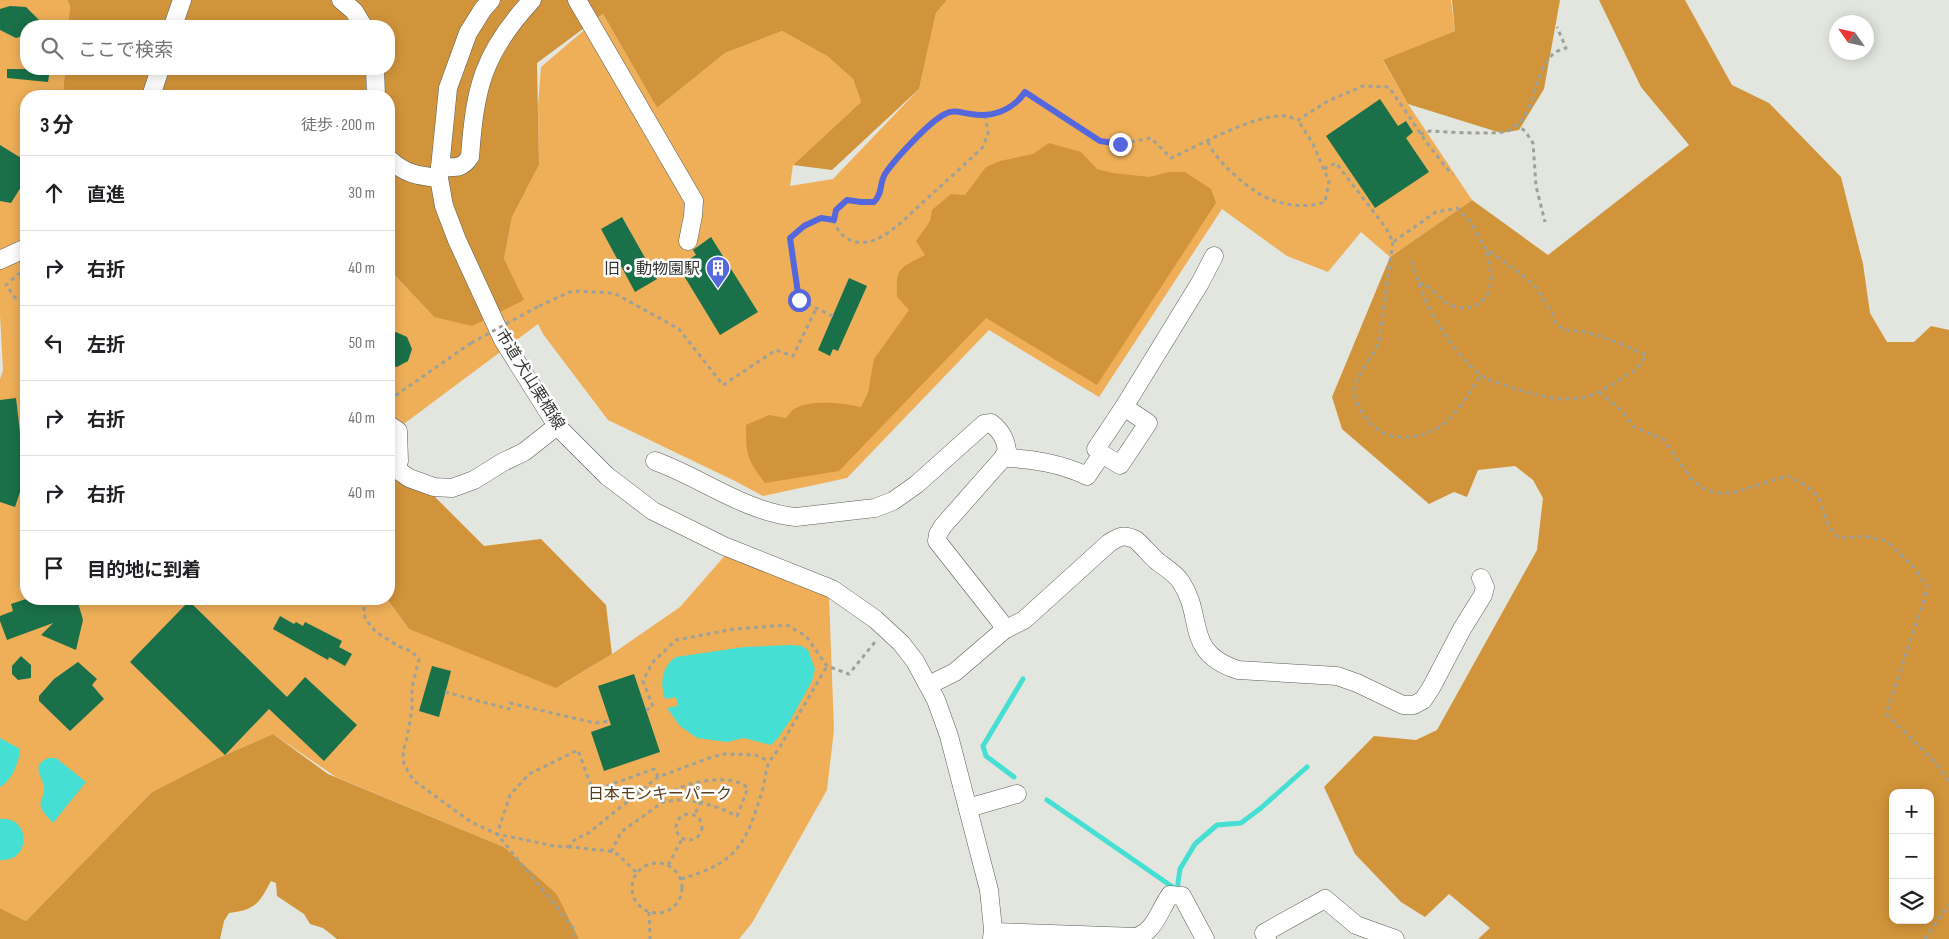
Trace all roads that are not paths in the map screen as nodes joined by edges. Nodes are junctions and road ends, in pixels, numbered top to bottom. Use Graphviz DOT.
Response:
graph roads {
  1 [pos="182,0"];
  2 [pos="341,0"];
  3 [pos="491,0"];
  4 [pos="532,0"];
  5 [pos="577,0"];
  6 [pos="175,20"];
  7 [pos="359,20"];
  8 [pos="158,75"];
  9 [pos="375,75"];
  10 [pos="154,90"];
  11 [pos="376,90"];
  12 [pos="395,165"];
  13 [pos="439,173"];
  14 [pos="688,241"];
  15 [pos="20,251"];
  16 [pos="1214,256"];
  17 [pos="0,260"];
  18 [pos="1124,407"];
  19 [pos="557,426"];
  20 [pos="395,429"];
  21 [pos="1102,454"];
  22 [pos="1002,458"];
  23 [pos="655,462"];
  24 [pos="395,464"];
  25 [pos="395,468"];
  26 [pos="1481,578"];
  27 [pos="1004,630"];
  28 [pos="932,693"];
  29 [pos="1017,794"];
  30 [pos="968,808"];
  31 [pos="992,936"];
  32 [pos="1205,939"];
  33 [pos="1267,939"];
  34 [pos="1395,939"];
  1 -- 6 [label="street"];
  2 -- 7 [label="street"];
  3 -- 13 [label="street, 市道 犬山栗栖線"];
  4 -- 13 [label="street"];
  5 -- 14 [label="street"];
  8 -- 10 [label="street"];
  9 -- 11 [label="street"];
  12 -- 13 [label="street"];
  13 -- 19 [label="street, 市道 犬山栗栖線"];
  15 -- 17 [label="street"];
  16 -- 18 [label="street"];
  18 -- 21 [label="street"];
  18 -- 21 [label="street"];
  19 -- 25 [label="street"];
  19 -- 28 [label="street, 市道 犬山栗栖線"];
  20 -- 24 [label="street"];
  21 -- 22 [label="street"];
  22 -- 23 [label="street"];
  22 -- 27 [label="street"];
  26 -- 27 [label="street"];
  27 -- 28 [label="street"];
  28 -- 30 [label="street, 市道 犬山栗栖線"];
  29 -- 30 [label="street"];
  30 -- 31 [label="street, 市道 犬山栗栖線"];
  31 -- 32 [label="street"];
  33 -- 34 [label="street"];
}
